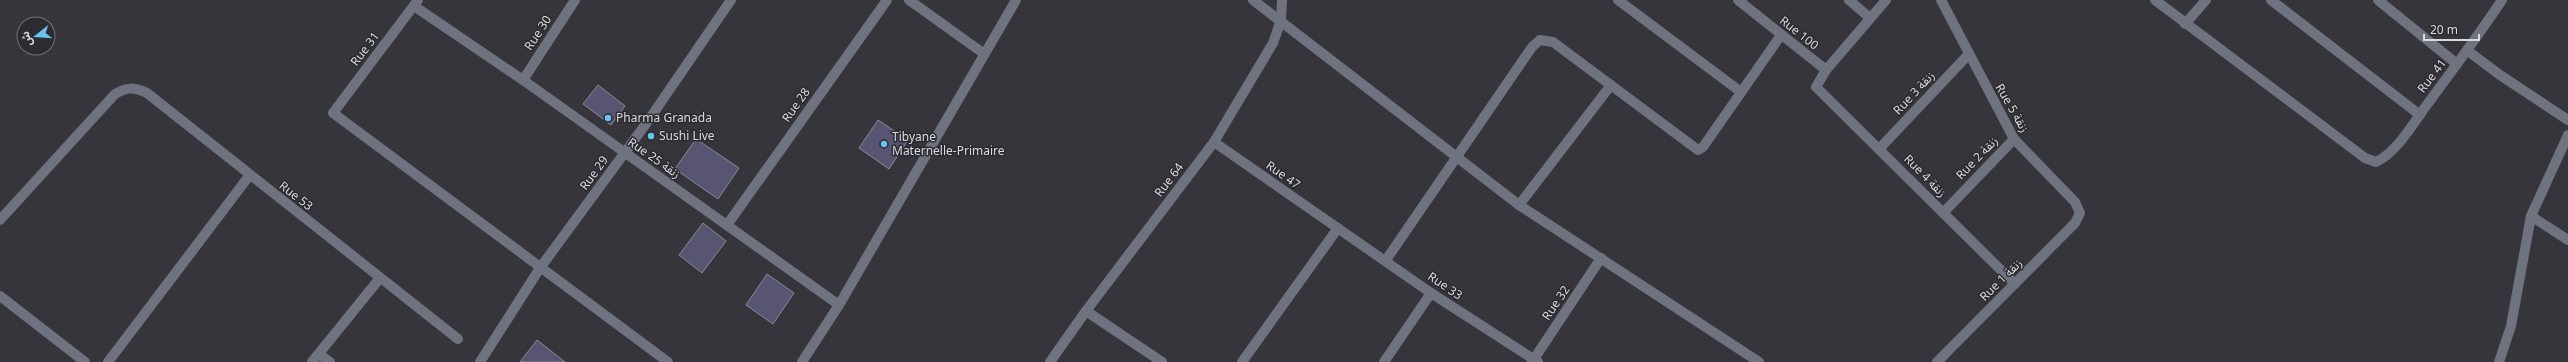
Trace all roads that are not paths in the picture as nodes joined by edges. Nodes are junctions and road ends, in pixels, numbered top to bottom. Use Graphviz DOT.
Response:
graph roads {
  1 [pos="575,0"];
  2 [pos="731,0"];
  3 [pos="887,0"];
  4 [pos="909,0"];
  5 [pos="1016,0"];
  6 [pos="1253,0"];
  7 [pos="1282,0"];
  8 [pos="1618,0"];
  9 [pos="1738,0"];
  10 [pos="1849,0"];
  11 [pos="1886,0"];
  12 [pos="1941,0"];
  13 [pos="2155,0"];
  14 [pos="2206,0"];
  15 [pos="2271,0"];
  16 [pos="2378,0"];
  17 [pos="2502,0"];
  18 [pos="416,3"];
  19 [pos="1870,18"];
  20 [pos="1281,20"];
  21 [pos="2185,24"];
  22 [pos="1781,35"];
  23 [pos="2468,51"];
  24 [pos="983,53"];
  25 [pos="1968,55"];
  26 [pos="2457,64"];
  27 [pos="1826,70"];
  28 [pos="523,80"];
  29 [pos="1611,85"];
  30 [pos="1741,92"];
  31 [pos="2420,115"];
  32 [pos="2568,120"];
  33 [pos="2568,135"];
  34 [pos="2014,139"];
  35 [pos="1214,142"];
  36 [pos="1879,150"];
  37 [pos="624,153"];
  38 [pos="1459,156"];
  39 [pos="249,176"];
  40 [pos="1519,205"];
  41 [pos="1943,213"];
  42 [pos="2080,213"];
  43 [pos="2531,216"];
  44 [pos="0,220"];
  45 [pos="727,225"];
  46 [pos="1338,228"];
  47 [pos="2568,240"];
  48 [pos="1601,258"];
  49 [pos="1386,260"];
  50 [pos="540,268"];
  51 [pos="380,278"];
  52 [pos="2015,284"];
  53 [pos="1431,293"];
  54 [pos="0,296"];
  55 [pos="839,305"];
  56 [pos="1086,311"];
  57 [pos="458,339"];
  58 [pos="319,354"];
  59 [pos="484,360"];
  60 [pos="1157,361"];
  61 [pos="1535,361"];
  62 [pos="85,362"];
  63 [pos="108,362"];
  64 [pos="312,362"];
  65 [pos="330,362"];
  66 [pos="668,362"];
  67 [pos="802,362"];
  68 [pos="1050,362"];
  69 [pos="1242,362"];
  70 [pos="1384,362"];
  71 [pos="1759,362"];
  72 [pos="1937,362"];
  73 [pos="2500,362"];
  1 -- 28 [label="street, Rue 30"];
  2 -- 37 [label="street, Rue 29"];
  3 -- 45 [label="street, Rue 28"];
  4 -- 24 [label="street"];
  5 -- 24 [label="street"];
  6 -- 20 [label="street"];
  7 -- 20 [label="street, Rue 64"];
  8 -- 30 [label="street"];
  9 -- 22 [label="street, Rue 100"];
  10 -- 19 [label="street"];
  11 -- 19 [label="street"];
  12 -- 25 [label="street, Rue 5 زنقة"];
  13 -- 21 [label="street"];
  14 -- 21 [label="street"];
  15 -- 31 [label="street"];
  16 -- 26 [label="street"];
  17 -- 23 [label="street, Rue 41"];
  18 -- 28 [label="street, Rue 25 زنقة"];
  18 -- 50 [label="street, Rue 31"];
  19 -- 27 [label="street"];
  20 -- 35 [label="street, Rue 64"];
  20 -- 38 [label="street"];
  21 -- 31 [label="street, Rue 41"];
  22 -- 27 [label="street, Rue 100"];
  22 -- 30 [label="street"];
  23 -- 26 [label="street, Rue 41"];
  23 -- 32 [label="street"];
  24 -- 55 [label="street"];
  25 -- 34 [label="street, Rue 5 زنقة"];
  25 -- 36 [label="street, Rue 3 زنقة"];
  26 -- 31 [label="street, Rue 41"];
  27 -- 36 [label="street, Rue 4 زنقة"];
  28 -- 37 [label="street, Rue 25 زنقة"];
  29 -- 30 [label="street"];
  29 -- 38 [label="street"];
  29 -- 40 [label="street"];
  33 -- 43 [label="street"];
  34 -- 41 [label="street, Rue 2 زنقة"];
  34 -- 42 [label="street, Rue 5 زنقة"];
  35 -- 46 [label="street, Rue 47"];
  35 -- 56 [label="street, Rue 64"];
  36 -- 41 [label="street, Rue 4 زنقة"];
  37 -- 45 [label="street, Rue 25 زنقة"];
  37 -- 50 [label="street, Rue 29"];
  38 -- 40 [label="street"];
  38 -- 49 [label="street"];
  39 -- 44 [label="street, Rue 53"];
  39 -- 51 [label="street, Rue 53"];
  39 -- 63 [label="street"];
  40 -- 48 [label="street"];
  41 -- 52 [label="street, Rue 4 زنقة"];
  42 -- 52 [label="street, Rue 1 زنقة"];
  43 -- 47 [label="street"];
  43 -- 73 [label="street"];
  45 -- 55 [label="street, Rue 25 زنقة"];
  46 -- 49 [label="street, Rue 33"];
  46 -- 69 [label="street"];
  48 -- 61 [label="street, Rue 32"];
  48 -- 71 [label="street"];
  49 -- 53 [label="street, Rue 33"];
  50 -- 59 [label="street, Rue 29"];
  50 -- 66 [label="street"];
  51 -- 57 [label="street, Rue 53"];
  51 -- 58 [label="street"];
  52 -- 72 [label="street, Rue 1 زنقة"];
  53 -- 61 [label="street, Rue 33"];
  53 -- 70 [label="street"];
  54 -- 62 [label="street"];
  55 -- 67 [label="street"];
  56 -- 60 [label="street"];
  56 -- 68 [label="street, Rue 64"];
  58 -- 64 [label="street"];
  58 -- 65 [label="street"];
}
